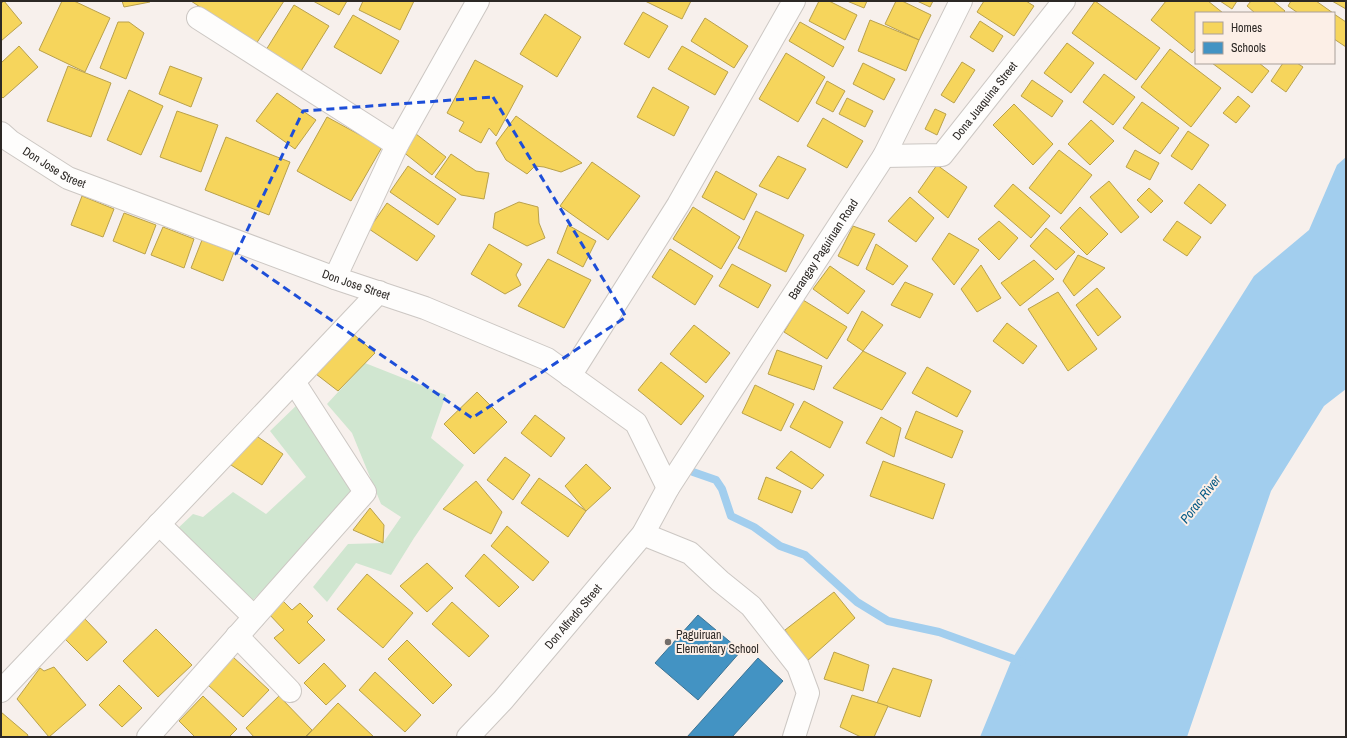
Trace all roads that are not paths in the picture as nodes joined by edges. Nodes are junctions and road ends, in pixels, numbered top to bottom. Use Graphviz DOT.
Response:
graph roads {
  1 [pos="478,1"];
  2 [pos="794,1"];
  3 [pos="962,1"];
  4 [pos="1064,1"];
  5 [pos="198,18"];
  6 [pos="1,133"];
  7 [pos="397,145"];
  8 [pos="884,156"];
  9 [pos="335,278"];
  10 [pos="379,292"];
  11 [pos="570,376"];
  12 [pos="294,382"];
  13 [pos="668,488"];
  14 [pos="159,524"];
  15 [pos="643,534"];
  16 [pos="254,617"];
  17 [pos="237,636"];
  18 [pos="1,691"];
  19 [pos="290,691"];
  20 [pos="148,737"];
  21 [pos="468,737"];
  22 [pos="794,737"];
  1 -- 7 [label="street"];
  2 -- 11 [label="street"];
  3 -- 8 [label="street, Barangay Paguiruan Road"];
  4 -- 8 [label="street, Dona Juaquina Street"];
  5 -- 7 [label="street"];
  6 -- 9 [label="street, Don Jose Street"];
  7 -- 9 [label="street"];
  8 -- 13 [label="street, Barangay Paguiruan Road"];
  9 -- 10 [label="street, Don Jose Street"];
  10 -- 11 [label="street, Don Jose Street"];
  10 -- 12 [label="street"];
  11 -- 13 [label="street, Don Jose Street"];
  12 -- 14 [label="street"];
  12 -- 16 [label="street"];
  13 -- 15 [label="street, Don Alfredo Street"];
  14 -- 16 [label="street"];
  14 -- 18 [label="street"];
  15 -- 21 [label="street, Don Alfredo Street"];
  15 -- 22 [label="street"];
  16 -- 17 [label="street"];
  17 -- 19 [label="street"];
  17 -- 20 [label="street"];
}
